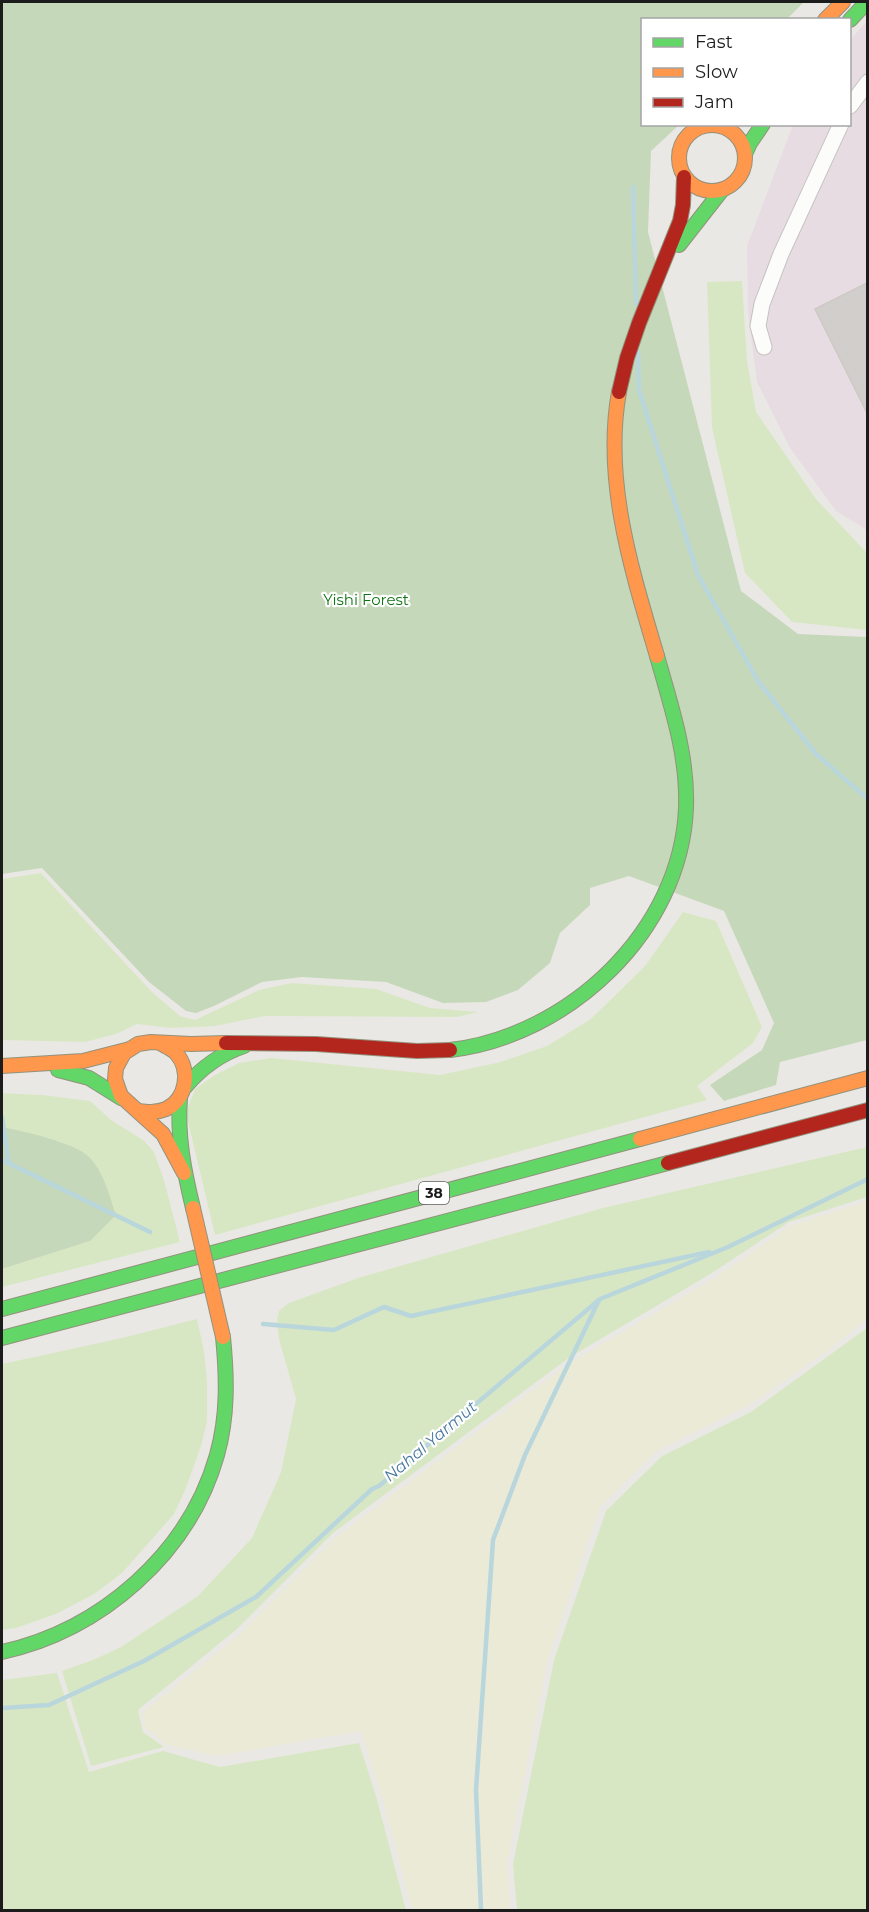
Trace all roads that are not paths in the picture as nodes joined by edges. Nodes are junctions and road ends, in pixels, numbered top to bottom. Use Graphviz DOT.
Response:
graph roads {
  1 [pos="843,2"];
  2 [pos="867,2"];
  3 [pos="827,18"];
  4 [pos="851,18"];
  5 [pos="867,82"];
  6 [pos="851,103"];
  7 [pos="706,126"];
  8 [pos="719,126"];
  9 [pos="762,126"];
  10 [pos="840,126"];
  11 [pos="745,154"];
  12 [pos="684,177"];
  13 [pos="722,190"];
  14 [pos="658,275"];
  15 [pos="764,347"];
  16 [pos="160,1043"];
  17 [pos="259,1044"];
  18 [pos="130,1048"];
  19 [pos="37,1065"];
  20 [pos="2,1066"];
  21 [pos="867,1078"];
  22 [pos="182,1092"];
  23 [pos="122,1098"];
  24 [pos="867,1110"];
  25 [pos="138,1111"];
  26 [pos="184,1173"];
  27 [pos="2,1309"];
  28 [pos="2,1338"];
  29 [pos="2,1652"];
  1 -- 3 [label="main road"];
  2 -- 4 [label="main road"];
  5 -- 6 [label="street"];
  7 -- 12 [label="main road"];
  8 -- 11 [label="main road"];
  9 -- 11 [label="main road"];
  10 -- 15 [label="street"];
  11 -- 13 [label="main road"];
  12 -- 13 [label="main road"];
  12 -- 14 [label="main road"];
  13 -- 14 [label="main road"];
  14 -- 17 [label="main road"];
  16 -- 17 [label="main road"];
  16 -- 18 [label="main road"];
  16 -- 22 [label="main road"];
  17 -- 22 [label="main road"];
  18 -- 19 [label="main road"];
  18 -- 23 [label="main road"];
  19 -- 20 [label="main road"];
  19 -- 23 [label="main road"];
  21 -- 27 [label="main road, 38"];
  22 -- 25 [label="main road"];
  22 -- 26 [label="main road"];
  23 -- 25 [label="main road"];
  24 -- 28 [label="main road, 38"];
  25 -- 26 [label="main road"];
  26 -- 29 [label="main road, bridge"];
}
